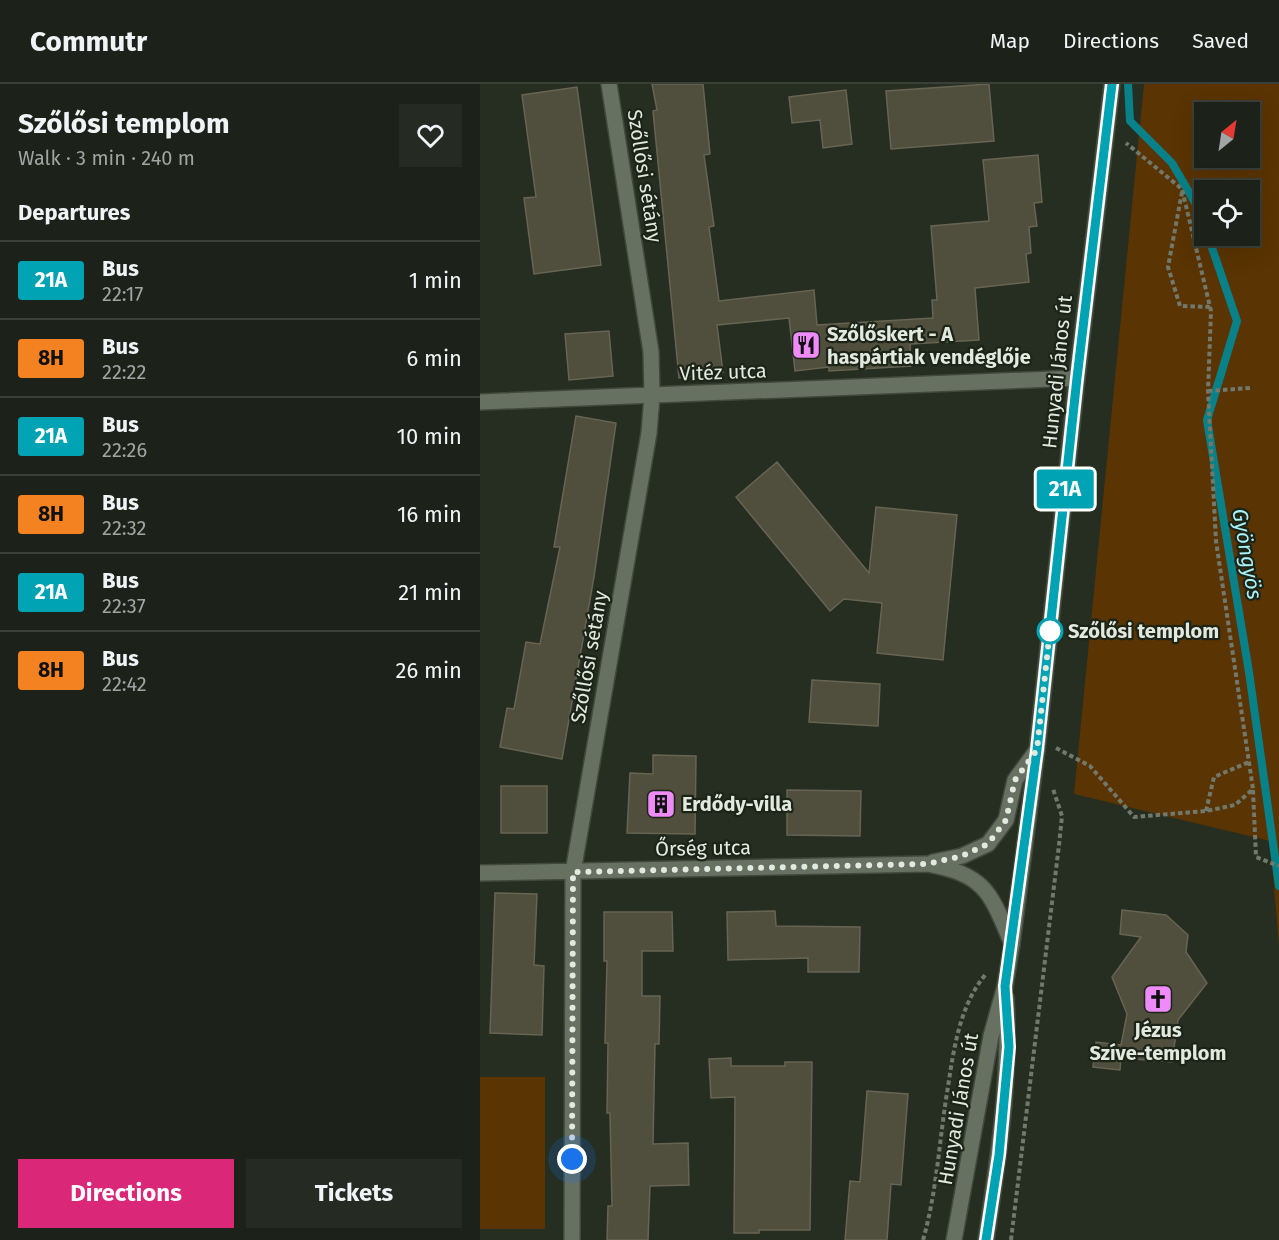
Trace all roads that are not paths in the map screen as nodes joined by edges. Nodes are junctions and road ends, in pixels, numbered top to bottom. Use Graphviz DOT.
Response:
graph roads {
  1 [pos="609,84"];
  2 [pos="1112,87"];
  3 [pos="1077,378"];
  4 [pos="652,396"];
  5 [pos="480,402"];
  6 [pos="1038,744"];
  7 [pos="927,864"];
  8 [pos="573,872"];
  9 [pos="480,873"];
  10 [pos="1012,944"];
  11 [pos="1005,986"];
  12 [pos="572,1240"];
  13 [pos="954,1240"];
  14 [pos="986,1240"];
  1 -- 4 [label="street, Szőllősi sétány"];
  2 -- 3 [label="street, Hunyadi János út"];
  3 -- 4 [label="street, Vitéz utca"];
  3 -- 6 [label="street, Hunyadi János út"];
  4 -- 5 [label="street, Vitéz utca"];
  4 -- 8 [label="street, Szőllősi sétány"];
  6 -- 7 [label="street, Őrség utca"];
  6 -- 10 [label="street, Hunyadi János út"];
  7 -- 8 [label="street, Őrség utca"];
  7 -- 10 [label="street, Őrség utca"];
  8 -- 9 [label="street, Őrség utca"];
  8 -- 12 [label="street, Szőllősi sétány"];
  10 -- 11 [label="street, Hunyadi János út"];
  11 -- 13 [label="street, Hunyadi János út"];
  11 -- 14 [label="street, Hunyadi János út"];
}
